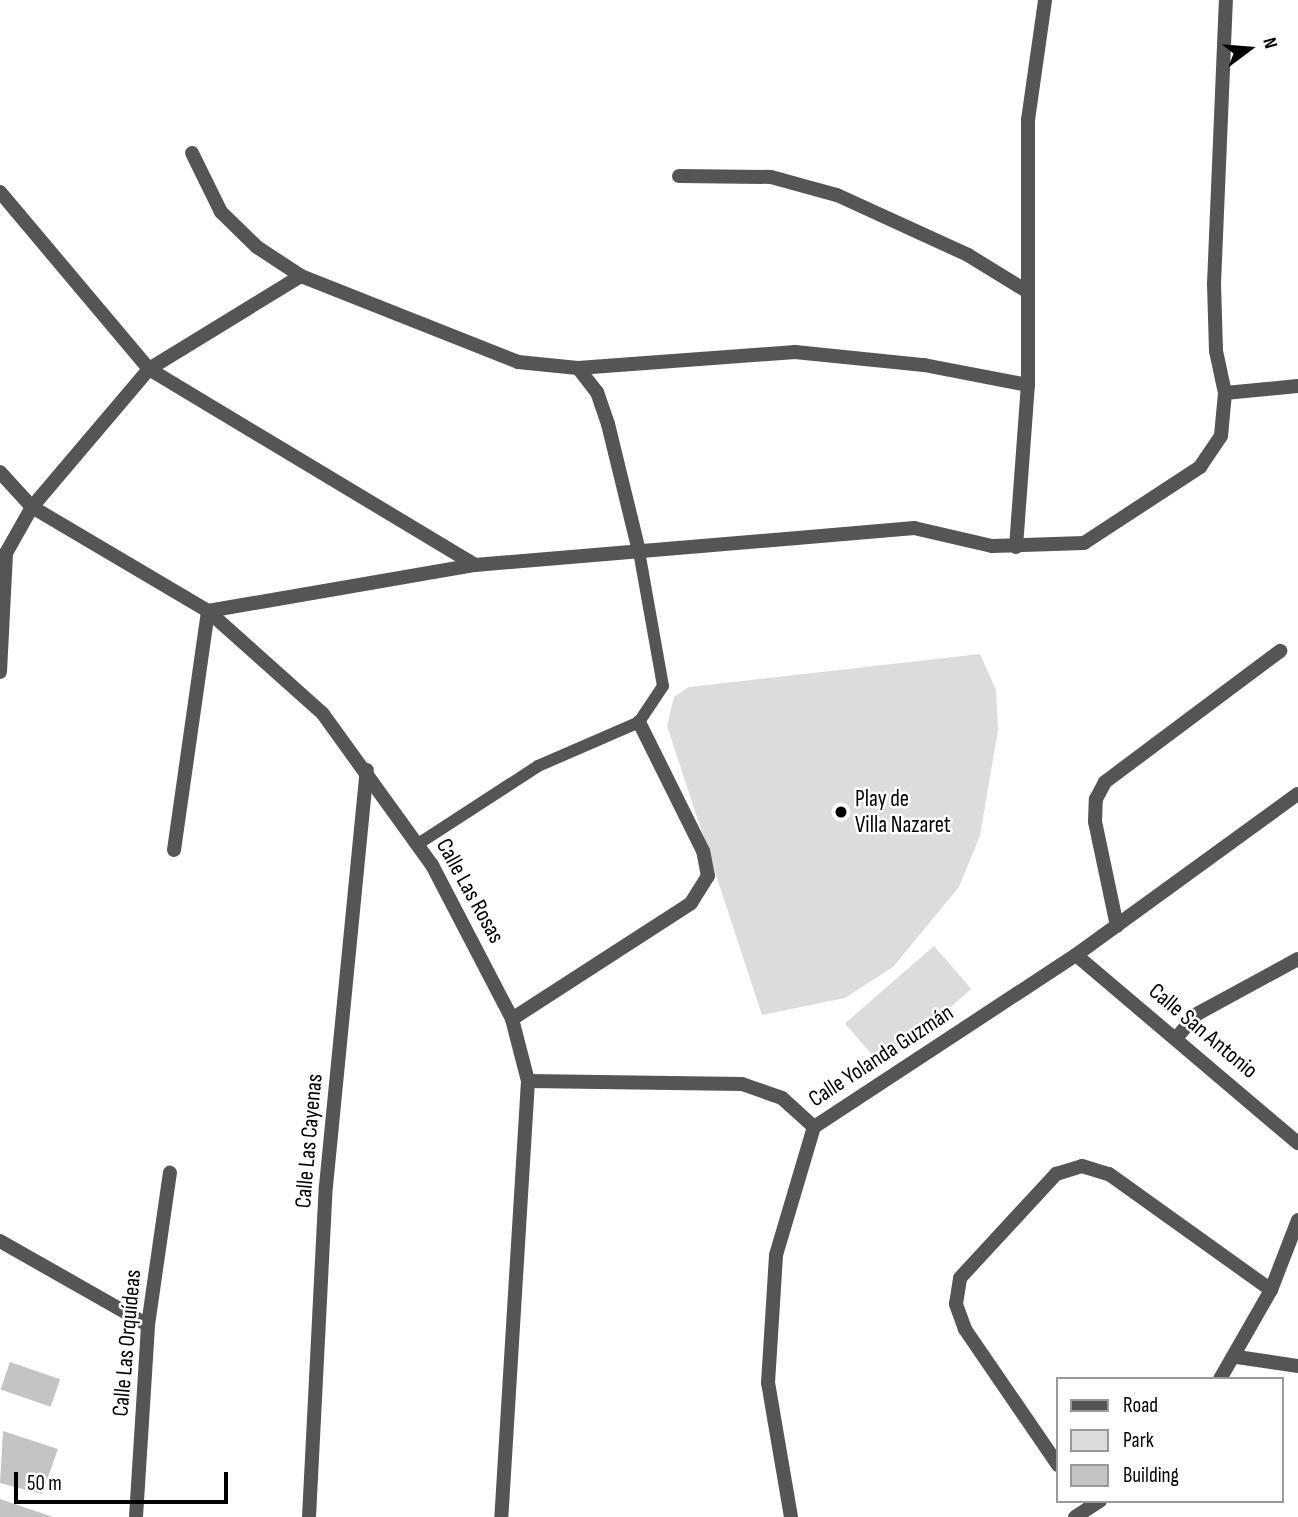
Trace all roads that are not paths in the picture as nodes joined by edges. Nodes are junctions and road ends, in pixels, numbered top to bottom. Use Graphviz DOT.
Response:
graph roads {
  1 [pos="1045,0"];
  2 [pos="1226,0"];
  3 [pos="192,153"];
  4 [pos="679,176"];
  5 [pos="0,192"];
  6 [pos="301,276"];
  7 [pos="1025,290"];
  8 [pos="579,368"];
  9 [pos="149,369"];
  10 [pos="1028,385"];
  11 [pos="1298,386"];
  12 [pos="1225,393"];
  13 [pos="0,471"];
  14 [pos="32,507"];
  15 [pos="1016,547"];
  16 [pos="639,551"];
  17 [pos="475,565"];
  18 [pos="208,611"];
  19 [pos="1280,651"];
  20 [pos="0,672"];
  21 [pos="639,722"];
  22 [pos="367,770"];
  23 [pos="1298,794"];
  24 [pos="418,844"];
  25 [pos="174,850"];
  26 [pos="1116,926"];
  27 [pos="1076,955"];
  28 [pos="1298,959"];
  29 [pos="512,1020"];
  30 [pos="1177,1037"];
  31 [pos="528,1081"];
  32 [pos="814,1127"];
  33 [pos="1298,1143"];
  34 [pos="170,1173"];
  35 [pos="1298,1220"];
  36 [pos="0,1241"];
  37 [pos="1271,1290"];
  38 [pos="148,1325"];
  39 [pos="1237,1357"];
  40 [pos="1298,1366"];
  41 [pos="1222,1377"];
  42 [pos="1056,1462"];
  43 [pos="1091,1504"];
  44 [pos="136,1517"];
  45 [pos="309,1517"];
  46 [pos="501,1517"];
  47 [pos="791,1517"];
  48 [pos="1075,1517"];
  1 -- 7 [label="street"];
  2 -- 12 [label="street"];
  3 -- 6 [label="street"];
  4 -- 7 [label="street"];
  5 -- 9 [label="street"];
  6 -- 8 [label="street"];
  6 -- 9 [label="street"];
  7 -- 10 [label="street"];
  8 -- 10 [label="street"];
  8 -- 16 [label="street"];
  9 -- 14 [label="street"];
  9 -- 17 [label="street"];
  10 -- 15 [label="street"];
  11 -- 12 [label="street"];
  12 -- 15 [label="street"];
  13 -- 14 [label="street, Calle Las Rosas"];
  14 -- 18 [label="street, Calle Las Rosas"];
  14 -- 20 [label="street"];
  15 -- 16 [label="street"];
  16 -- 17 [label="street"];
  16 -- 21 [label="lane"];
  17 -- 18 [label="street"];
  18 -- 22 [label="street, Calle Las Rosas"];
  18 -- 25 [label="street"];
  19 -- 26 [label="street"];
  21 -- 24 [label="lane"];
  21 -- 29 [label="street"];
  22 -- 24 [label="street, Calle Las Rosas"];
  22 -- 45 [label="street, Calle Las Cayenas"];
  23 -- 26 [label="street, Calle Yolanda Guzmán"];
  24 -- 29 [label="street, Calle Las Rosas"];
  26 -- 27 [label="street, Calle Yolanda Guzmán"];
  27 -- 30 [label="street, Calle San Antonio"];
  27 -- 32 [label="street, Calle Yolanda Guzmán"];
  28 -- 30 [label="street"];
  29 -- 31 [label="street, Calle Las Rosas"];
  30 -- 33 [label="street, Calle San Antonio"];
  31 -- 32 [label="street"];
  31 -- 46 [label="street, Calle Las Rosas"];
  32 -- 47 [label="street, Calle Yolanda Guzmán"];
  34 -- 38 [label="street, Calle Las Orquídeas"];
  35 -- 37 [label="street"];
  36 -- 38 [label="street"];
  37 -- 39 [label="street"];
  37 -- 42 [label="street"];
  38 -- 44 [label="street, Calle Las Orquídeas"];
  39 -- 40 [label="street"];
  39 -- 41 [label="street"];
  43 -- 48 [label="street"];
}
